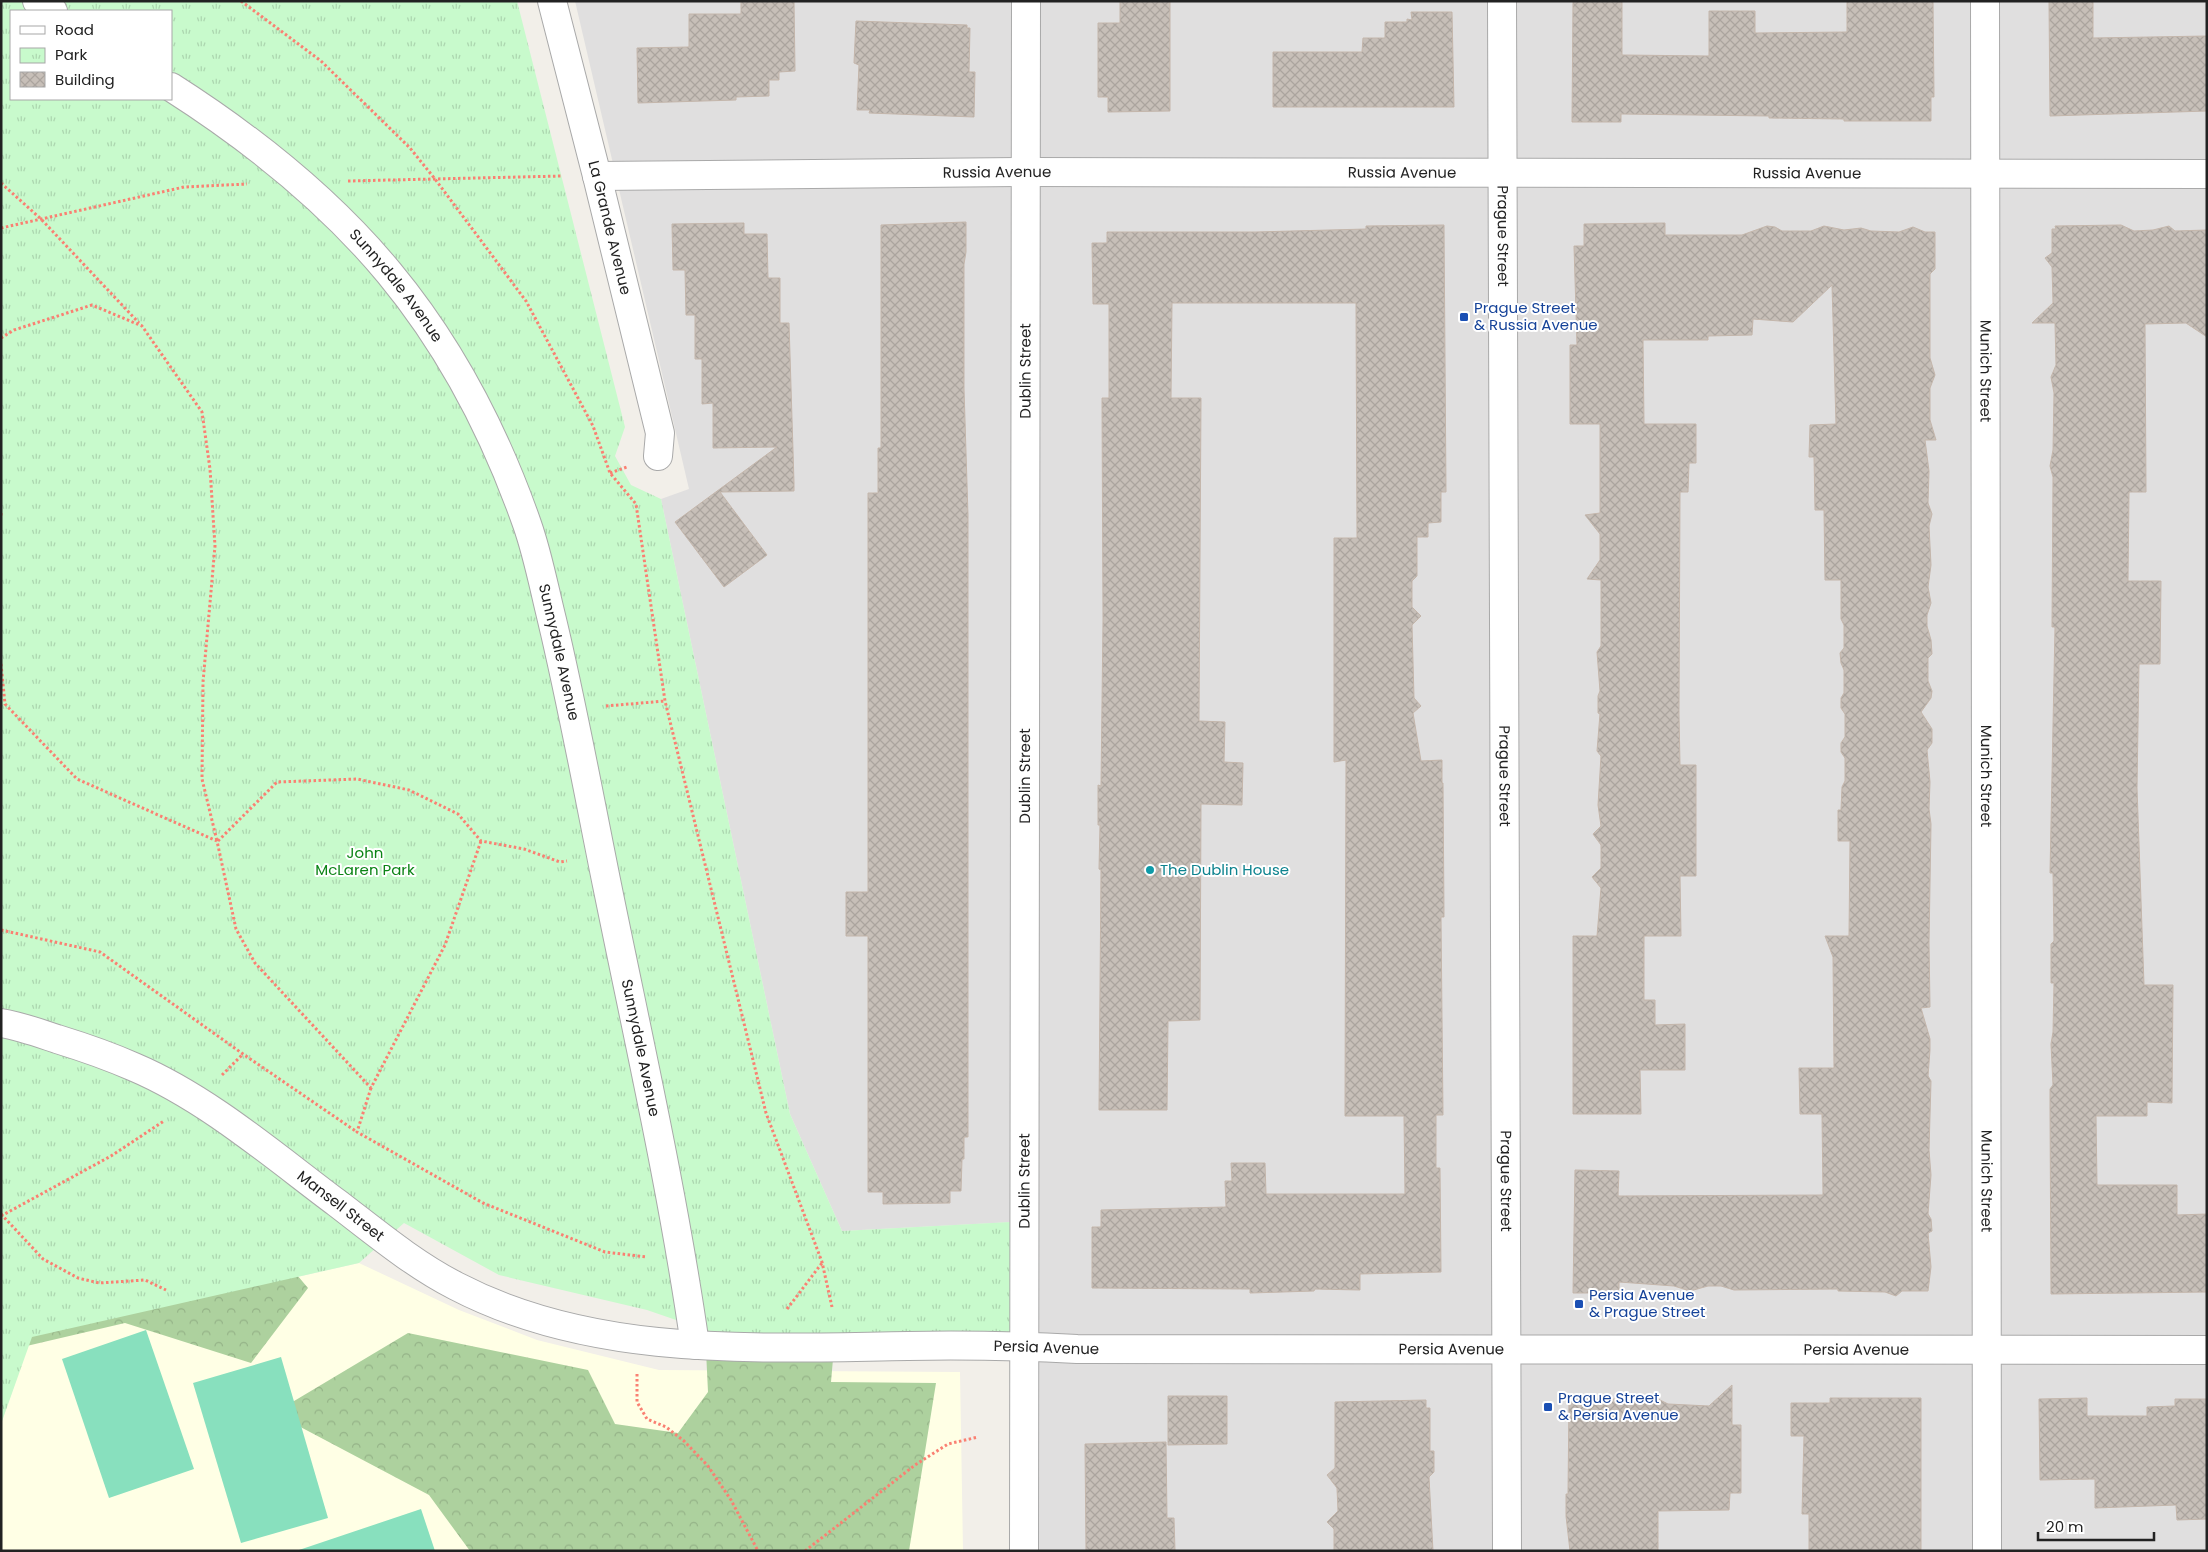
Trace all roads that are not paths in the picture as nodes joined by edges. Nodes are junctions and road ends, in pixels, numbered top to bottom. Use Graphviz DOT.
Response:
graph roads {
  1 [pos="37,1"];
  2 [pos="552,1"];
  3 [pos="1026,1"];
  4 [pos="1502,1"];
  5 [pos="1985,1"];
  6 [pos="51,10"];
  7 [pos="172,88"];
  8 [pos="1027,172"];
  9 [pos="1504,173"];
  10 [pos="1986,174"];
  11 [pos="2207,174"];
  12 [pos="597,176"];
  13 [pos="658,456"];
  14 [pos="1,1023"];
  15 [pos="695,1345"];
  16 [pos="1025,1346"];
  17 [pos="1507,1350"];
  18 [pos="1986,1350"];
  19 [pos="2207,1350"];
  20 [pos="1024,1551"];
  21 [pos="1507,1551"];
  22 [pos="1986,1551"];
  1 -- 6 [label="street"];
  2 -- 12 [label="street, La Grande Avenue"];
  3 -- 8 [label="street, Dublin Street"];
  4 -- 9 [label="street, Prague Street"];
  5 -- 10 [label="street, Munich Street"];
  7 -- 15 [label="street, Sunnydale Avenue"];
  8 -- 9 [label="street, Russia Avenue"];
  8 -- 12 [label="street, Russia Avenue"];
  8 -- 16 [label="street, Dublin Street"];
  9 -- 10 [label="street, Russia Avenue"];
  9 -- 17 [label="street, Prague Street"];
  10 -- 11 [label="street, Russia Avenue"];
  10 -- 18 [label="street, Munich Street"];
  12 -- 13 [label="street, La Grande Avenue"];
  14 -- 15 [label="street, Mansell Street"];
  15 -- 16 [label="street, Persia Avenue"];
  16 -- 17 [label="street, Persia Avenue"];
  16 -- 20 [label="street, Dublin Street"];
  17 -- 18 [label="street, Persia Avenue"];
  17 -- 21 [label="street, Prague Street"];
  18 -- 19 [label="street, Persia Avenue"];
  18 -- 22 [label="street, Munich Street"];
}
